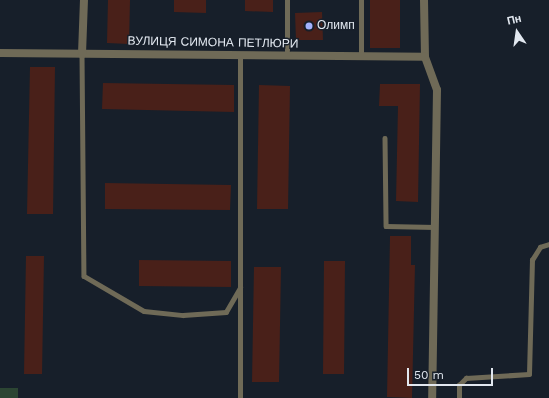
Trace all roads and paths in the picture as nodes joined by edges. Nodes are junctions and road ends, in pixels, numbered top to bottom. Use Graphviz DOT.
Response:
graph roads {
  1 [pos="84,0"];
  2 [pos="287,0"];
  3 [pos="361,0"];
  4 [pos="424,0"];
  5 [pos="0,53"];
  6 [pos="82,54"];
  7 [pos="240,55"];
  8 [pos="287,56"];
  9 [pos="361,57"];
  10 [pos="425,57"];
  11 [pos="385,138"];
  12 [pos="435,227"];
  13 [pos="549,244"];
  14 [pos="240,288"];
  15 [pos="240,398"];
  16 [pos="432,398"];
  17 [pos="459,398"];
  1 -- 6 [label="street"];
  2 -- 8 [label="lane"];
  3 -- 9 [label="lane"];
  4 -- 10 [label="street"];
  5 -- 6 [label="street, ВУЛИЦЯ СИМОНА ПЕТЛЮРИ"];
  6 -- 7 [label="street, ВУЛИЦЯ СИМОНА ПЕТЛЮРИ"];
  6 -- 14 [label="lane"];
  7 -- 8 [label="street, ВУЛИЦЯ СИМОНА ПЕТЛЮРИ"];
  7 -- 14 [label="lane"];
  8 -- 9 [label="street, ВУЛИЦЯ СИМОНА ПЕТЛЮРИ"];
  9 -- 10 [label="street, ВУЛИЦЯ СИМОНА ПЕТЛЮРИ"];
  10 -- 12 [label="street"];
  11 -- 12 [label="lane"];
  12 -- 16 [label="street"];
  13 -- 17 [label="lane"];
  14 -- 15 [label="lane"];
}
